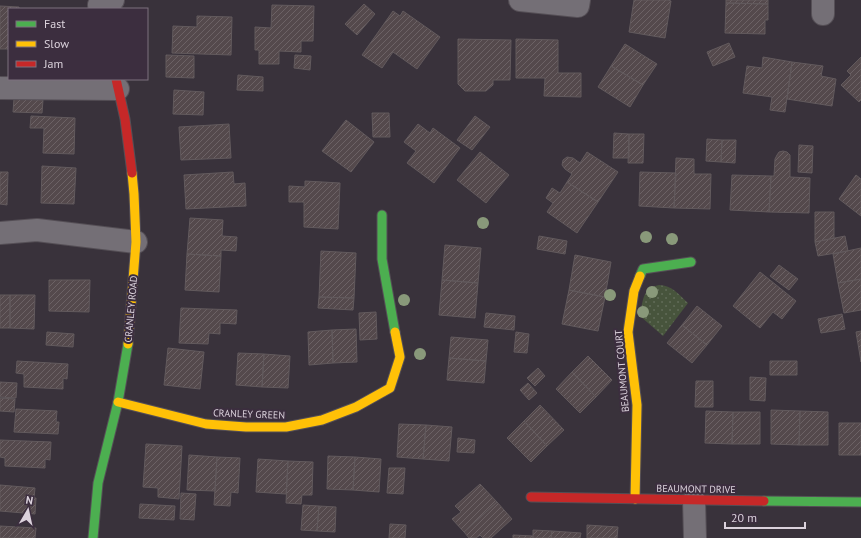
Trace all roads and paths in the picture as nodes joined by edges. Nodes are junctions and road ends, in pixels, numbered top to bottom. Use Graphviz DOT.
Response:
graph roads {
  1 [pos="520,0"];
  2 [pos="579,0"];
  3 [pos="117,84"];
  4 [pos="0,88"];
  5 [pos="382,215"];
  6 [pos="0,234"];
  7 [pos="136,242"];
  8 [pos="691,262"];
  9 [pos="118,402"];
  10 [pos="531,497"];
  11 [pos="635,499"];
  12 [pos="694,500"];
  13 [pos="861,502"];
  14 [pos="94,538"];
  15 [pos="695,538"];
  1 -- 2 [label="street"];
  3 -- 4 [label="street"];
  3 -- 7 [label="street, CRANLEY ROAD"];
  5 -- 9 [label="street, CRANLEY GREEN"];
  6 -- 7 [label="street"];
  7 -- 9 [label="street, CRANLEY ROAD"];
  8 -- 11 [label="street, BEAUMONT COURT"];
  9 -- 14 [label="street, CRANLEY ROAD"];
  10 -- 11 [label="street, BEAUMONT DRIVE"];
  11 -- 12 [label="street, BEAUMONT DRIVE"];
  12 -- 13 [label="street, BEAUMONT DRIVE"];
  12 -- 15 [label="street"];
}
